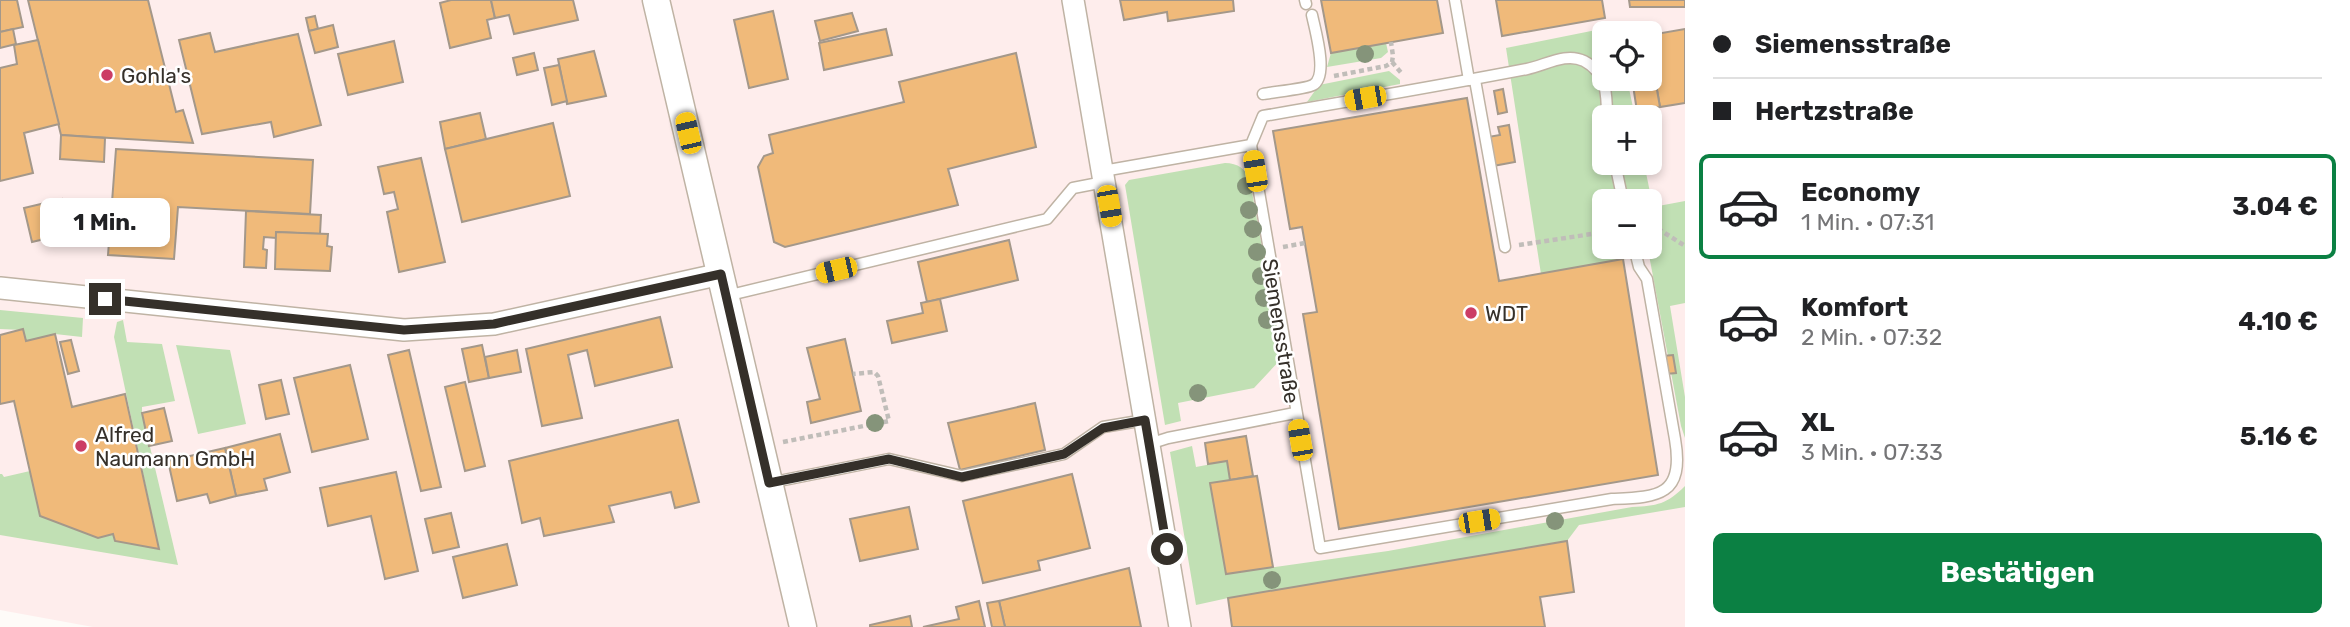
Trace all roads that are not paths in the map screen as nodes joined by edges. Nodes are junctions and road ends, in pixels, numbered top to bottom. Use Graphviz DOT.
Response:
graph roads {
  1 [pos="656,0"];
  2 [pos="1073,0"];
  3 [pos="1455,0"];
  4 [pos="1312,15"];
  5 [pos="1472,80"];
  6 [pos="1263,94"];
  7 [pos="1607,105"];
  8 [pos="1251,145"];
  9 [pos="1104,177"];
  10 [pos="1505,247"];
  11 [pos="1637,259"];
  12 [pos="724,285"];
  13 [pos="0,288"];
  14 [pos="1295,413"];
  15 [pos="1145,420"];
  16 [pos="1158,441"];
  17 [pos="769,483"];
  18 [pos="803,627"];
  19 [pos="1180,627"];
  1 -- 12 [label="street"];
  2 -- 9 [label="street"];
  3 -- 5 [label="lane"];
  4 -- 6 [label="lane"];
  5 -- 7 [label="lane"];
  5 -- 8 [label="lane"];
  5 -- 10 [label="lane"];
  8 -- 9 [label="lane"];
  8 -- 14 [label="lane, Siemensstraße"];
  9 -- 12 [label="lane"];
  9 -- 15 [label="street"];
  11 -- 14 [label="lane"];
  12 -- 13 [label="street"];
  12 -- 17 [label="street"];
  14 -- 16 [label="lane, Siemensstraße"];
  15 -- 16 [label="street"];
  15 -- 17 [label="lane"];
  16 -- 19 [label="street"];
  17 -- 18 [label="street"];
}
